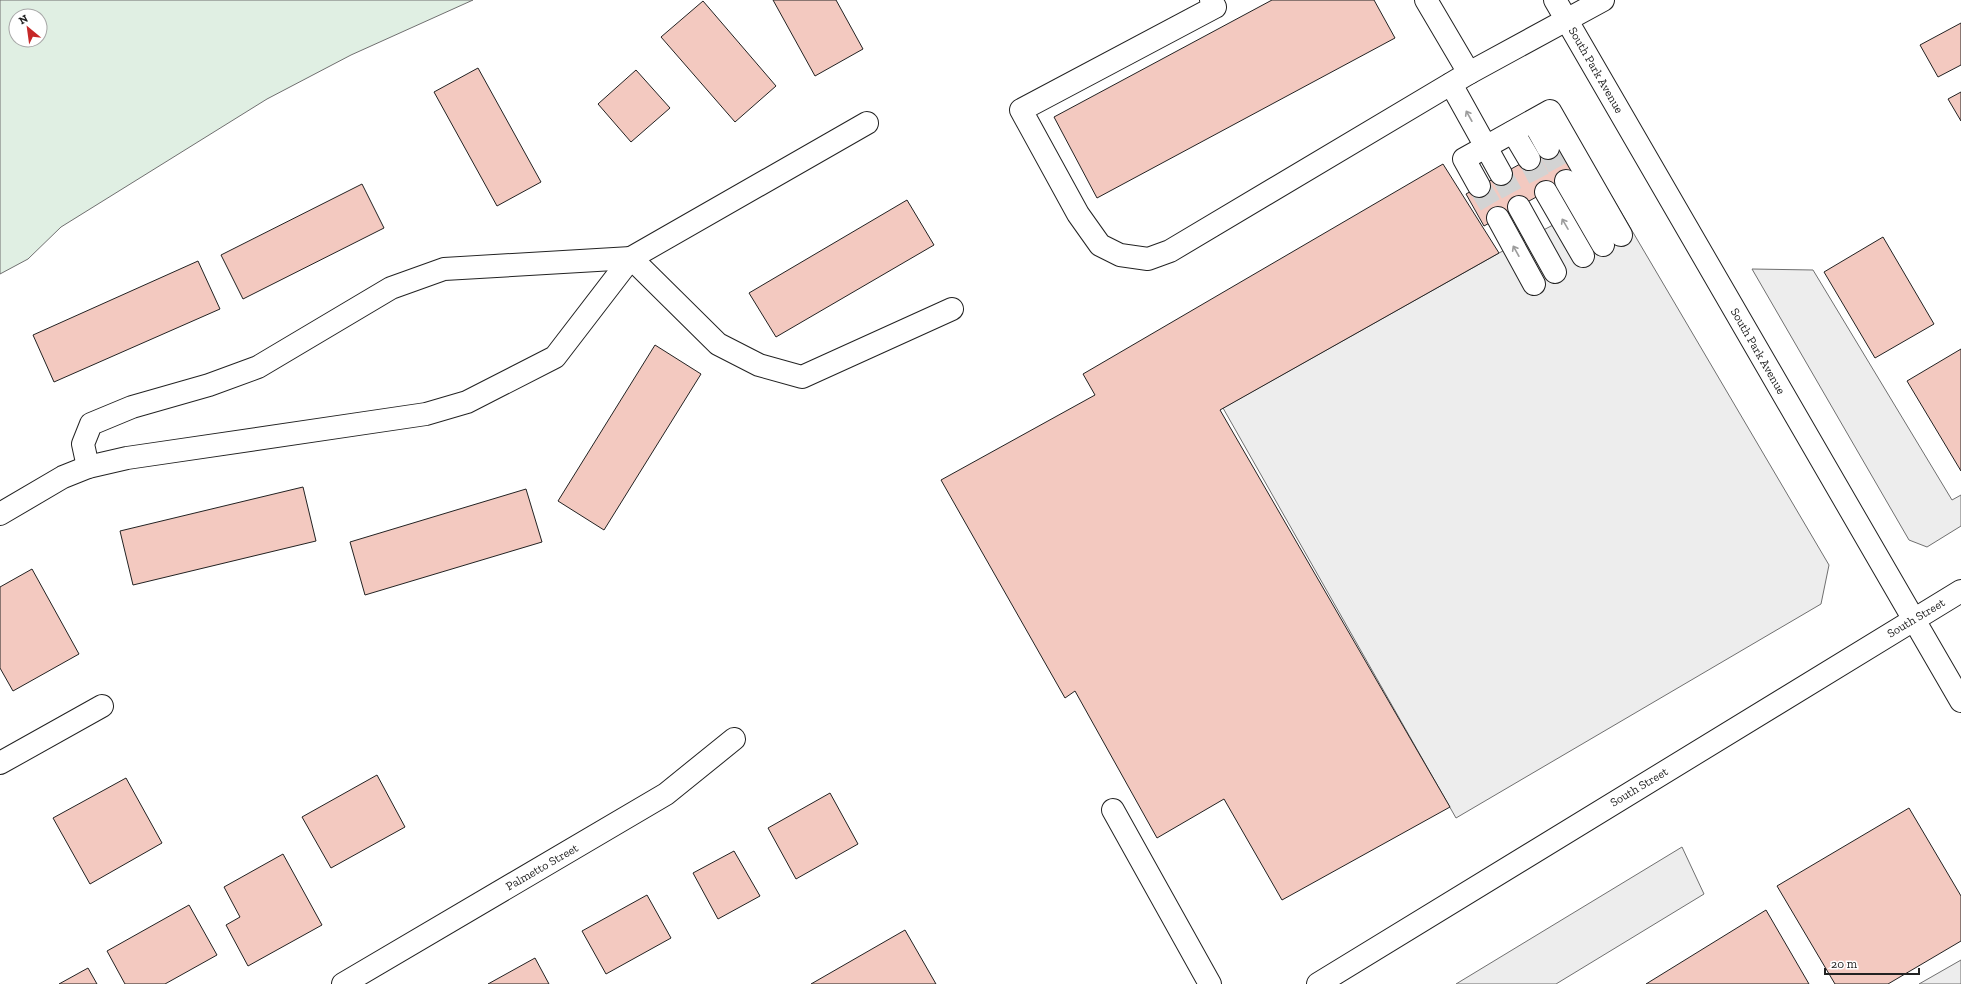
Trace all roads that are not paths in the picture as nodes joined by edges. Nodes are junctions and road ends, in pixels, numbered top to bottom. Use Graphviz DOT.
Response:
graph roads {
  1 [pos="1211,0"];
  2 [pos="1426,0"];
  3 [pos="1555,0"];
  4 [pos="1603,0"];
  5 [pos="1567,20"];
  6 [pos="1469,73"];
  7 [pos="1451,84"];
  8 [pos="1533,121"];
  9 [pos="867,123"];
  10 [pos="1513,132"];
  11 [pos="1486,147"];
  12 [pos="1548,148"];
  13 [pos="1528,159"];
  14 [pos="1501,174"];
  15 [pos="1566,180"];
  16 [pos="1479,186"];
  17 [pos="1546,192"];
  18 [pos="1519,207"];
  19 [pos="1498,218"];
  20 [pos="1583,256"];
  21 [pos="631,258"];
  22 [pos="1555,272"];
  23 [pos="1534,284"];
  24 [pos="952,309"];
  25 [pos="88,467"];
  26 [pos="0,514"];
  27 [pos="1961,591"];
  28 [pos="1913,620"];
  29 [pos="1961,702"];
  30 [pos="102,706"];
  31 [pos="734,740"];
  32 [pos="0,763"];
  33 [pos="1113,810"];
  34 [pos="343,984"];
  35 [pos="1210,984"];
  36 [pos="1318,984"];
  1 -- 7 [label="street"];
  2 -- 6 [label="street"];
  3 -- 5 [label="street, South Park Avenue"];
  4 -- 5 [label="street"];
  5 -- 6 [label="street"];
  5 -- 28 [label="street, South Park Avenue"];
  6 -- 7 [label="street"];
  11 -- 7 [label="street, one-way"];
  8 -- 10 [label="street"];
  8 -- 12 [label="street"];
  8 -- 15 [label="street"];
  9 -- 21 [label="street"];
  10 -- 11 [label="street"];
  10 -- 13 [label="street"];
  11 -- 14 [label="street"];
  11 -- 16 [label="street"];
  20 -- 17 [label="street, one-way"];
  18 -- 22 [label="street"];
  23 -- 19 [label="street, one-way"];
  21 -- 24 [label="street"];
  21 -- 25 [label="street"];
  21 -- 25 [label="street"];
  25 -- 26 [label="street"];
  27 -- 28 [label="street, South Street"];
  28 -- 29 [label="street, South Park Avenue"];
  28 -- 36 [label="street, South Street"];
  30 -- 32 [label="street"];
  31 -- 34 [label="street, Palmetto Street"];
  33 -- 35 [label="street"];
}
